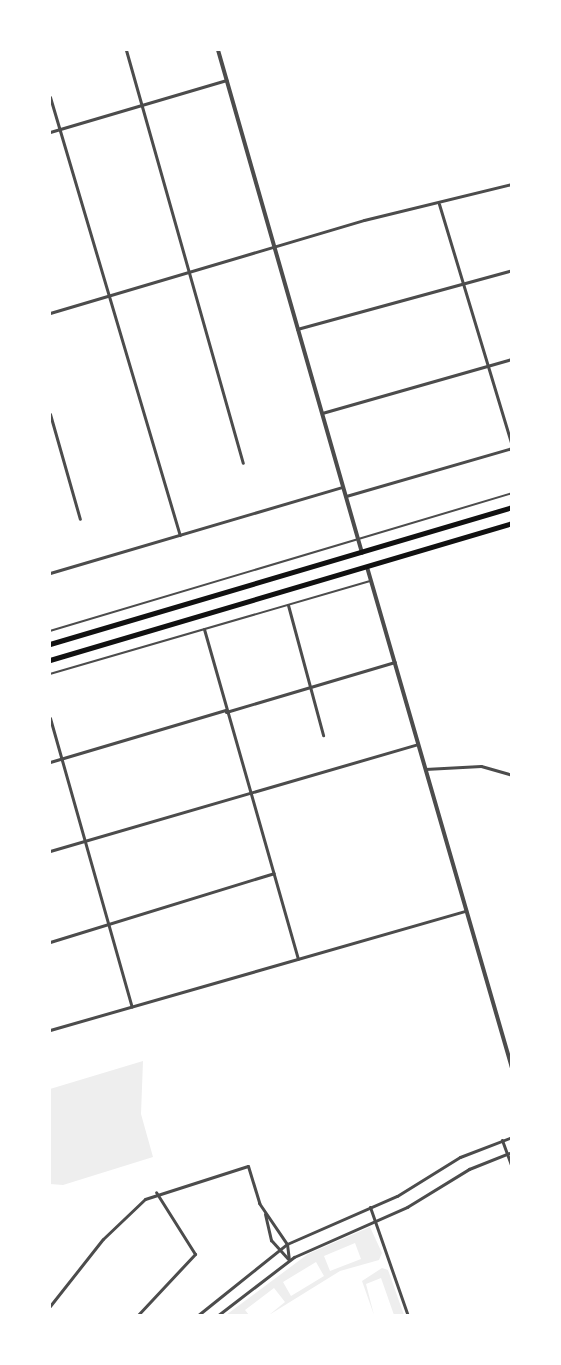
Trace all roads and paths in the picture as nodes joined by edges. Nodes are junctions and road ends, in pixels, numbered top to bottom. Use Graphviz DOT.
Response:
graph roads {
  1 [pos="126,50"];
  2 [pos="218,50"];
  3 [pos="227,80"];
  4 [pos="50,97"];
  5 [pos="142,105"];
  6 [pos="59,129"];
  7 [pos="50,132"];
  8 [pos="512,184"];
  9 [pos="439,204"];
  10 [pos="274,247"];
  11 [pos="512,270"];
  12 [pos="190,272"];
  13 [pos="463,283"];
  14 [pos="107,296"];
  15 [pos="50,313"];
  16 [pos="297,329"];
  17 [pos="512,359"];
  18 [pos="487,366"];
  19 [pos="321,413"];
  20 [pos="50,414"];
  21 [pos="512,447"];
  22 [pos="243,463"];
  23 [pos="343,487"];
  24 [pos="512,492"];
  25 [pos="345,496"];
  26 [pos="512,507"];
  27 [pos="80,519"];
  28 [pos="512,523"];
  29 [pos="180,535"];
  30 [pos="358,541"];
  31 [pos="362,554"];
  32 [pos="367,567"];
  33 [pos="50,573"];
  34 [pos="371,580"];
  35 [pos="288,605"];
  36 [pos="204,629"];
  37 [pos="50,631"];
  38 [pos="50,644"];
  39 [pos="50,660"];
  40 [pos="395,662"];
  41 [pos="50,674"];
  42 [pos="309,686"];
  43 [pos="225,711"];
  44 [pos="50,718"];
  45 [pos="323,735"];
  46 [pos="418,744"];
  47 [pos="61,759"];
  48 [pos="50,762"];
  49 [pos="426,769"];
  50 [pos="512,775"];
  51 [pos="251,794"];
  52 [pos="84,841"];
  53 [pos="50,851"];
  54 [pos="274,873"];
  55 [pos="466,911"];
  56 [pos="108,923"];
  57 [pos="50,942"];
  58 [pos="298,959"];
  59 [pos="130,1007"];
  60 [pos="50,1030"];
  61 [pos="512,1068"];
  62 [pos="512,1137"];
  63 [pos="502,1140"];
  64 [pos="512,1152"];
  65 [pos="506,1154"];
  66 [pos="512,1167"];
  67 [pos="156,1192"];
  68 [pos="370,1207"];
  69 [pos="265,1214"];
  70 [pos="374,1220"];
  71 [pos="286,1244"];
  72 [pos="277,1251"];
  73 [pos="289,1260"];
  74 [pos="50,1305"];
  75 [pos="137,1316"];
  76 [pos="197,1316"];
  77 [pos="218,1316"];
  78 [pos="408,1316"];
  1 -- 5 [label="street"];
  2 -- 3 [label="street"];
  3 -- 5 [label="street"];
  3 -- 10 [label="street"];
  4 -- 6 [label="street"];
  5 -- 6 [label="street"];
  5 -- 12 [label="street"];
  6 -- 7 [label="street"];
  6 -- 14 [label="street"];
  8 -- 9 [label="street"];
  9 -- 10 [label="street"];
  9 -- 13 [label="street"];
  10 -- 12 [label="street"];
  10 -- 16 [label="street"];
  11 -- 13 [label="street"];
  12 -- 14 [label="street"];
  12 -- 22 [label="street"];
  13 -- 16 [label="street"];
  13 -- 18 [label="street"];
  14 -- 15 [label="street"];
  14 -- 29 [label="street"];
  16 -- 19 [label="street"];
  17 -- 18 [label="street"];
  18 -- 19 [label="street"];
  18 -- 21 [label="street"];
  19 -- 23 [label="street"];
  20 -- 27 [label="street"];
  21 -- 25 [label="street"];
  23 -- 25 [label="street"];
  23 -- 29 [label="street"];
  24 -- 30 [label="lane"];
  25 -- 30 [label="street"];
  26 -- 31 [label="main road"];
  28 -- 32 [label="main road"];
  29 -- 33 [label="street"];
  30 -- 31 [label="street"];
  30 -- 37 [label="lane"];
  31 -- 32 [label="main road"];
  31 -- 38 [label="main road"];
  32 -- 34 [label="street"];
  32 -- 39 [label="main road"];
  34 -- 35 [label="lane"];
  34 -- 40 [label="street"];
  35 -- 36 [label="lane"];
  35 -- 42 [label="street"];
  36 -- 41 [label="lane"];
  36 -- 43 [label="street"];
  40 -- 42 [label="street"];
  40 -- 46 [label="street"];
  42 -- 43 [label="street"];
  42 -- 45 [label="street"];
  43 -- 47 [label="street"];
  43 -- 51 [label="street"];
  44 -- 47 [label="street"];
  46 -- 49 [label="street"];
  46 -- 51 [label="street"];
  47 -- 48 [label="street"];
  47 -- 52 [label="street"];
  49 -- 50 [label="street"];
  49 -- 55 [label="street"];
  51 -- 52 [label="street"];
  51 -- 54 [label="street"];
  52 -- 53 [label="street"];
  52 -- 56 [label="street"];
  54 -- 56 [label="street"];
  54 -- 58 [label="street"];
  55 -- 58 [label="street"];
  55 -- 61 [label="street"];
  56 -- 57 [label="street"];
  56 -- 59 [label="street"];
  58 -- 59 [label="street"];
  59 -- 60 [label="street"];
  62 -- 63 [label="street"];
  63 -- 65 [label="street"];
  63 -- 68 [label="street"];
  64 -- 65 [label="street"];
  65 -- 66 [label="street"];
  65 -- 70 [label="street"];
  67 -- 69 [label="street"];
  67 -- 74 [label="street"];
  67 -- 75 [label="street"];
  68 -- 70 [label="street"];
  68 -- 71 [label="street"];
  69 -- 71 [label="street"];
  69 -- 72 [label="street"];
  70 -- 73 [label="street"];
  70 -- 78 [label="street"];
  71 -- 72 [label="street"];
  71 -- 73 [label="street"];
  72 -- 73 [label="street"];
  72 -- 76 [label="street"];
  73 -- 77 [label="street"];
}
